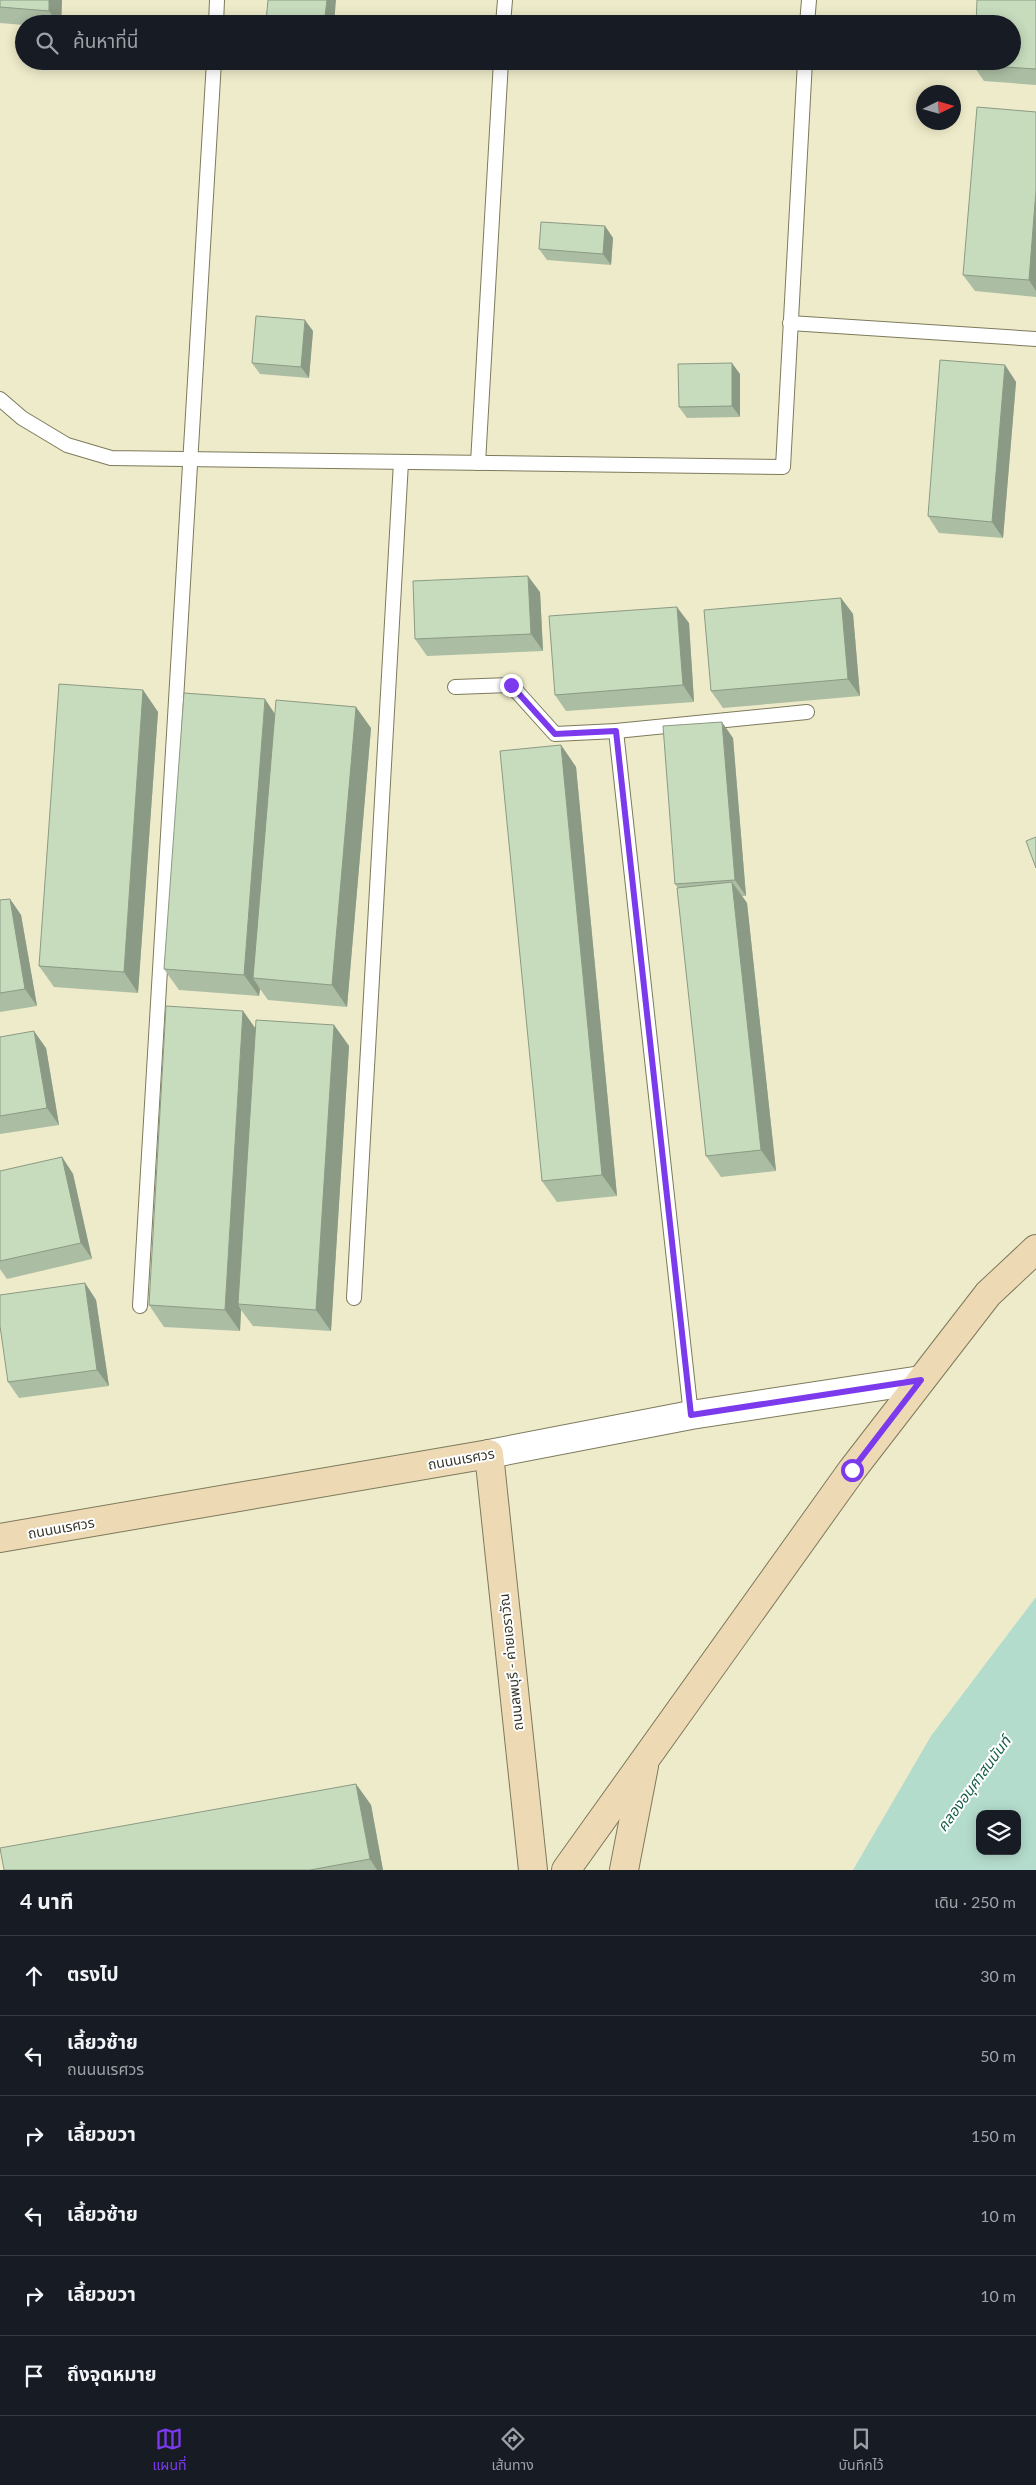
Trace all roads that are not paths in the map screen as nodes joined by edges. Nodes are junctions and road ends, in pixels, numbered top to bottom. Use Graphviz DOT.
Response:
graph roads {
  1 [pos="217,0"];
  2 [pos="505,0"];
  3 [pos="809,0"];
  4 [pos="216,15"];
  5 [pos="504,15"];
  6 [pos="808,15"];
  7 [pos="213,70"];
  8 [pos="500,70"];
  9 [pos="804,70"];
  10 [pos="790,323"];
  11 [pos="1036,339"];
  12 [pos="0,399"];
  13 [pos="190,458"];
  14 [pos="401,462"];
  15 [pos="478,463"];
  16 [pos="455,687"];
  17 [pos="807,712"];
  18 [pos="616,731"];
  19 [pos="1036,1249"];
  20 [pos="354,1298"];
  21 [pos="140,1306"];
  22 [pos="921,1380"];
  23 [pos="691,1415"];
  24 [pos="489,1454"];
  25 [pos="6,1537"];
  26 [pos="646,1758"];
  27 [pos="533,1870"];
  28 [pos="566,1870"];
  29 [pos="624,1870"];
  1 -- 4 [label="lane"];
  2 -- 5 [label="lane"];
  3 -- 6 [label="lane"];
  7 -- 13 [label="lane"];
  8 -- 15 [label="lane"];
  9 -- 10 [label="lane"];
  10 -- 11 [label="lane"];
  10 -- 15 [label="lane"];
  12 -- 13 [label="lane"];
  13 -- 14 [label="lane"];
  13 -- 21 [label="lane"];
  14 -- 15 [label="lane"];
  14 -- 20 [label="lane"];
  16 -- 18 [label="lane"];
  17 -- 18 [label="lane"];
  18 -- 23 [label="lane"];
  19 -- 22 [label="main road"];
  22 -- 23 [label="street, ถนนนเรศวร"];
  22 -- 26 [label="main road"];
  23 -- 24 [label="street, ถนนนเรศวร"];
  24 -- 25 [label="main road, ถนนนเรศวร"];
  24 -- 27 [label="main road, ถนนลพบุรี - ค่ายเอราวัณ"];
  26 -- 28 [label="main road"];
  26 -- 29 [label="main road"];
}
